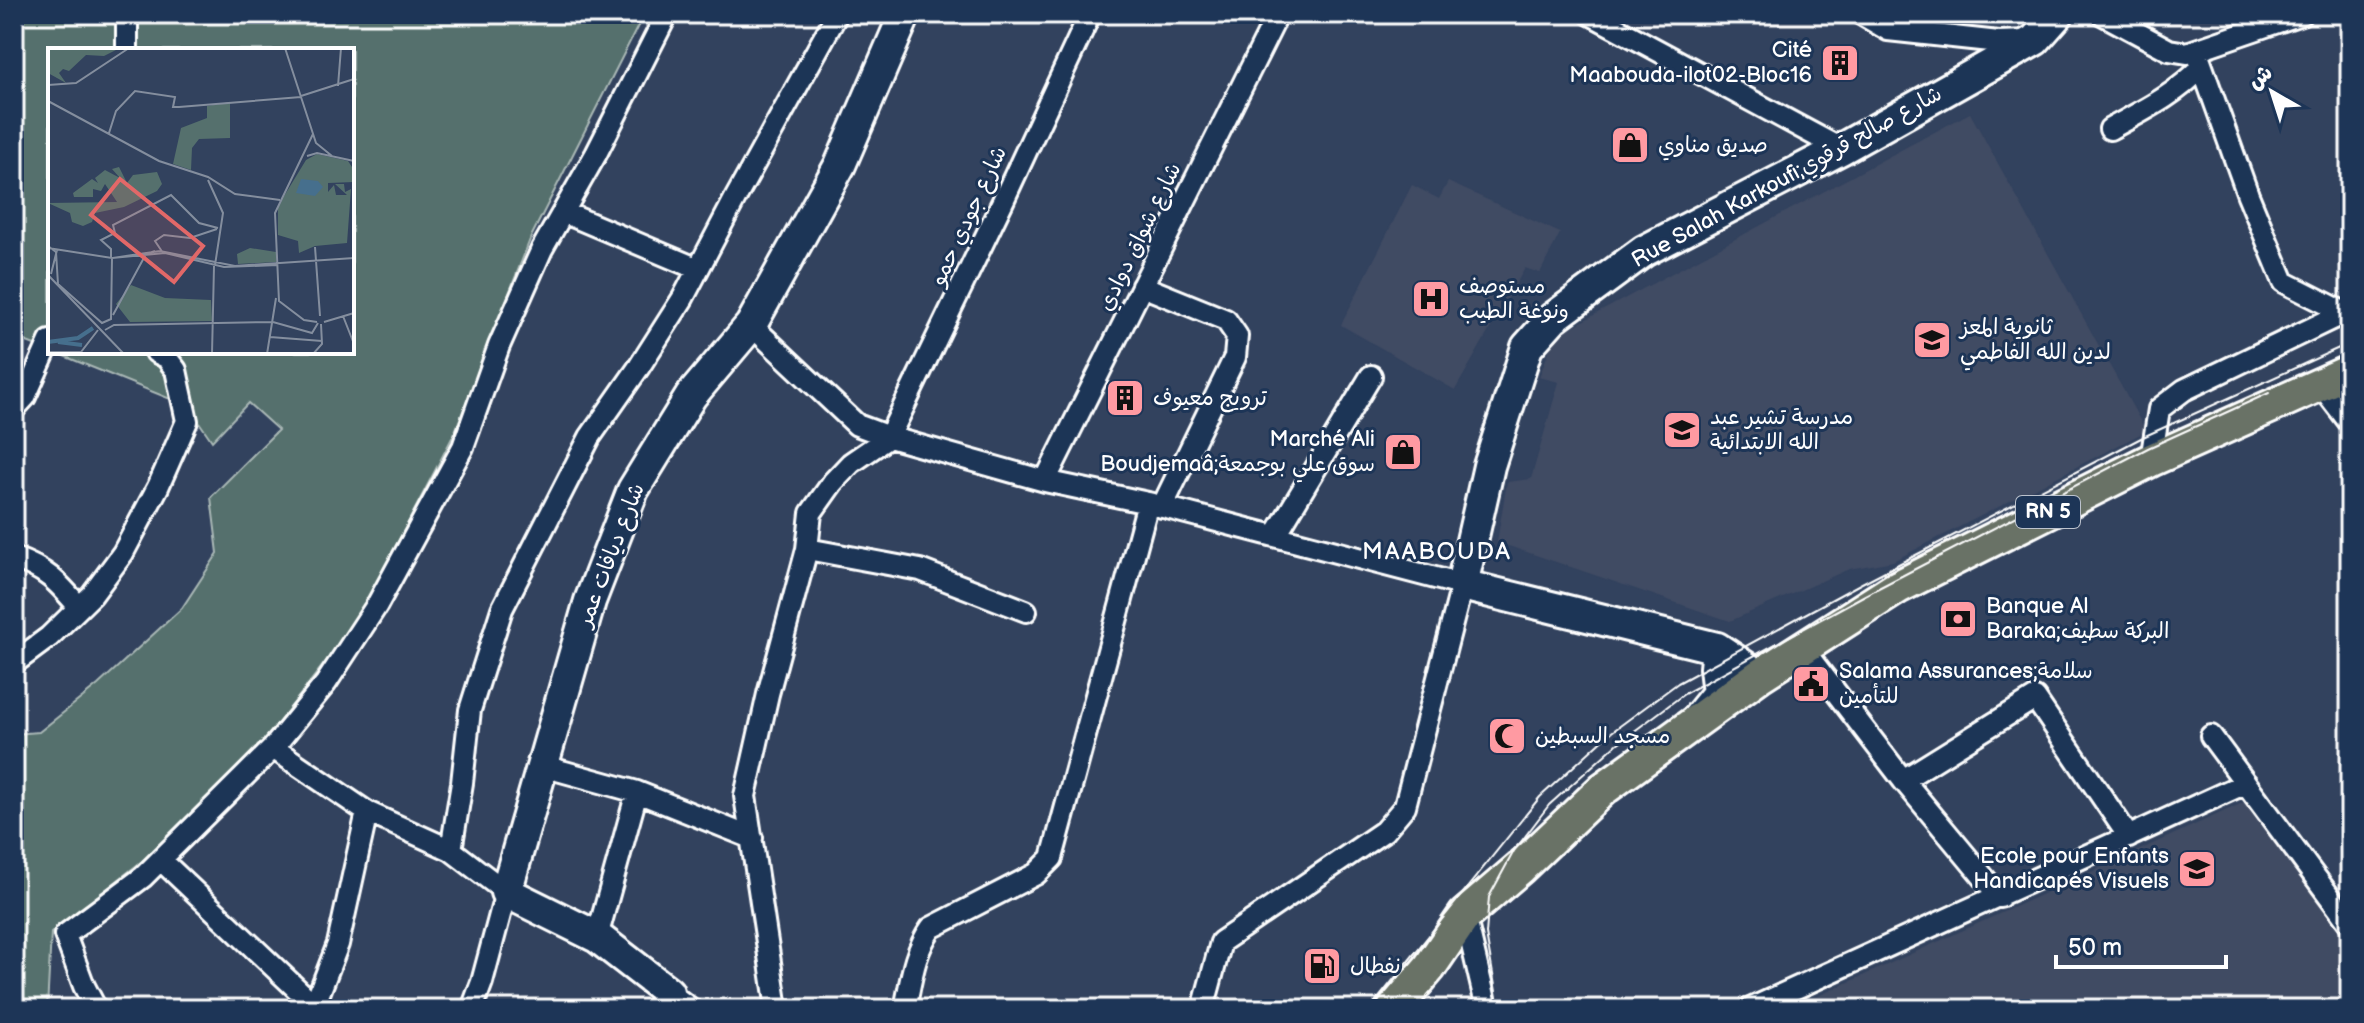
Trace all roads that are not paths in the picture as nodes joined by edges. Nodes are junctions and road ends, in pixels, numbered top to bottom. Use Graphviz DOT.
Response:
graph roads {
  1 [pos="127,14"];
  2 [pos="667,14"];
  3 [pos="837,14"];
  4 [pos="905,14"];
  5 [pos="1090,14"];
  6 [pos="1278,14"];
  7 [pos="1590,14"];
  8 [pos="1861,14"];
  9 [pos="2058,14"];
  10 [pos="2102,14"];
  11 [pos="2301,14"];
  12 [pos="2035,40"];
  13 [pos="127,48"];
  14 [pos="2199,58"];
  15 [pos="2110,129"];
  16 [pos="1841,149"];
  17 [pos="563,212"];
  18 [pos="698,269"];
  19 [pos="1142,286"];
  20 [pos="2348,312"];
  21 [pos="751,325"];
  22 [pos="48,345"];
  23 [pos="160,354"];
  24 [pos="2350,371"];
  25 [pos="1371,376"];
  26 [pos="2320,384"];
  27 [pos="14,409"];
  28 [pos="2350,423"];
  29 [pos="889,437"];
  30 [pos="2151,460"];
  31 [pos="1045,481"];
  32 [pos="1155,505"];
  33 [pos="1275,536"];
  34 [pos="807,549"];
  35 [pos="14,558"];
  36 [pos="1462,585"];
  37 [pos="79,607"];
  38 [pos="1026,611"];
  39 [pos="1717,648"];
  40 [pos="1802,648"];
  41 [pos="14,663"];
  42 [pos="1759,676"];
  43 [pos="1696,720"];
  44 [pos="2211,736"];
  45 [pos="273,748"];
  46 [pos="543,766"];
  47 [pos="1903,780"];
  48 [pos="2246,783"];
  49 [pos="637,792"];
  50 [pos="367,812"];
  51 [pos="2129,837"];
  52 [pos="752,838"];
  53 [pos="451,850"];
  54 [pos="161,860"];
  55 [pos="506,892"];
  56 [pos="2000,897"];
  57 [pos="2346,911"];
  58 [pos="1465,915"];
  59 [pos="597,937"];
  60 [pos="673,1003"];
  61 [pos="314,1008"];
  62 [pos="96,1009"];
  63 [pos="472,1009"];
  64 [pos="777,1009"];
  65 [pos="905,1009"];
  66 [pos="1203,1009"];
  67 [pos="1394,1009"];
  68 [pos="1487,1009"];
  69 [pos="1750,1009"];
  1 -- 13 [label="street"];
  2 -- 17 [label="street"];
  3 -- 18 [label="street"];
  4 -- 21 [label="street, شارع ديافات عمر"];
  5 -- 29 [label="street, شارع جودي حمو"];
  6 -- 19 [label="street, شارع شواق دوادي"];
  7 -- 16 [label="street"];
  8 -- 12 [label="street"];
  9 -- 12 [label="street, Rue Salah Karkoufi;شارع صالح قرقوي"];
  10 -- 14 [label="street"];
  11 -- 14 [label="street"];
  12 -- 16 [label="street, Rue Salah Karkoufi;شارع صالح قرقوي"];
  14 -- 15 [label="street"];
  14 -- 20 [label="street"];
  16 -- 36 [label="street, Rue Salah Karkoufi;شارع صالح قرقوي"];
  17 -- 18 [label="street"];
  17 -- 45 [label="street"];
  18 -- 53 [label="street"];
  19 -- 31 [label="street, شارع شواق دوادي"];
  19 -- 32 [label="street"];
  20 -- 30 [label="street"];
  21 -- 29 [label="street"];
  21 -- 46 [label="street, شارع ديافات عمر"];
  22 -- 27 [label="street"];
  23 -- 37 [label="street"];
  24 -- 26 [label="main road, RN 5"];
  25 -- 33 [label="street"];
  26 -- 28 [label="street"];
  26 -- 30 [label="main road, RN 5"];
  29 -- 31 [label="street"];
  29 -- 34 [label="street"];
  30 -- 40 [label="main road, RN 5"];
  31 -- 32 [label="street"];
  32 -- 33 [label="street"];
  32 -- 65 [label="street"];
  33 -- 36 [label="street"];
  34 -- 38 [label="street"];
  34 -- 52 [label="street"];
  35 -- 37 [label="street"];
  36 -- 39 [label="street"];
  36 -- 66 [label="street, Rue Salah Karkoufi;شارع صالح قرقوي"];
  37 -- 41 [label="street"];
  39 -- 42 [label="street"];
  39 -- 43 [label="street"];
  40 -- 42 [label="main road, RN 5"];
  40 -- 47 [label="street"];
  42 -- 43 [label="main road, RN 5"];
  43 -- 58 [label="main road, RN 5"];
  44 -- 48 [label="street"];
  45 -- 50 [label="street"];
  45 -- 54 [label="street"];
  46 -- 49 [label="street"];
  46 -- 55 [label="street, شارع ديافات عمر"];
  47 -- 51 [label="street"];
  47 -- 56 [label="street"];
  48 -- 51 [label="street"];
  48 -- 57 [label="street"];
  49 -- 52 [label="street"];
  49 -- 59 [label="street"];
  50 -- 53 [label="street"];
  50 -- 61 [label="street"];
  51 -- 56 [label="street"];
  52 -- 64 [label="street"];
  53 -- 55 [label="street"];
  54 -- 61 [label="street"];
  54 -- 62 [label="street"];
  55 -- 59 [label="street"];
  55 -- 63 [label="street, شارع ديافات عمر"];
  56 -- 69 [label="street"];
  58 -- 67 [label="main road, RN 5"];
  58 -- 68 [label="street"];
  59 -- 60 [label="street"];
}
